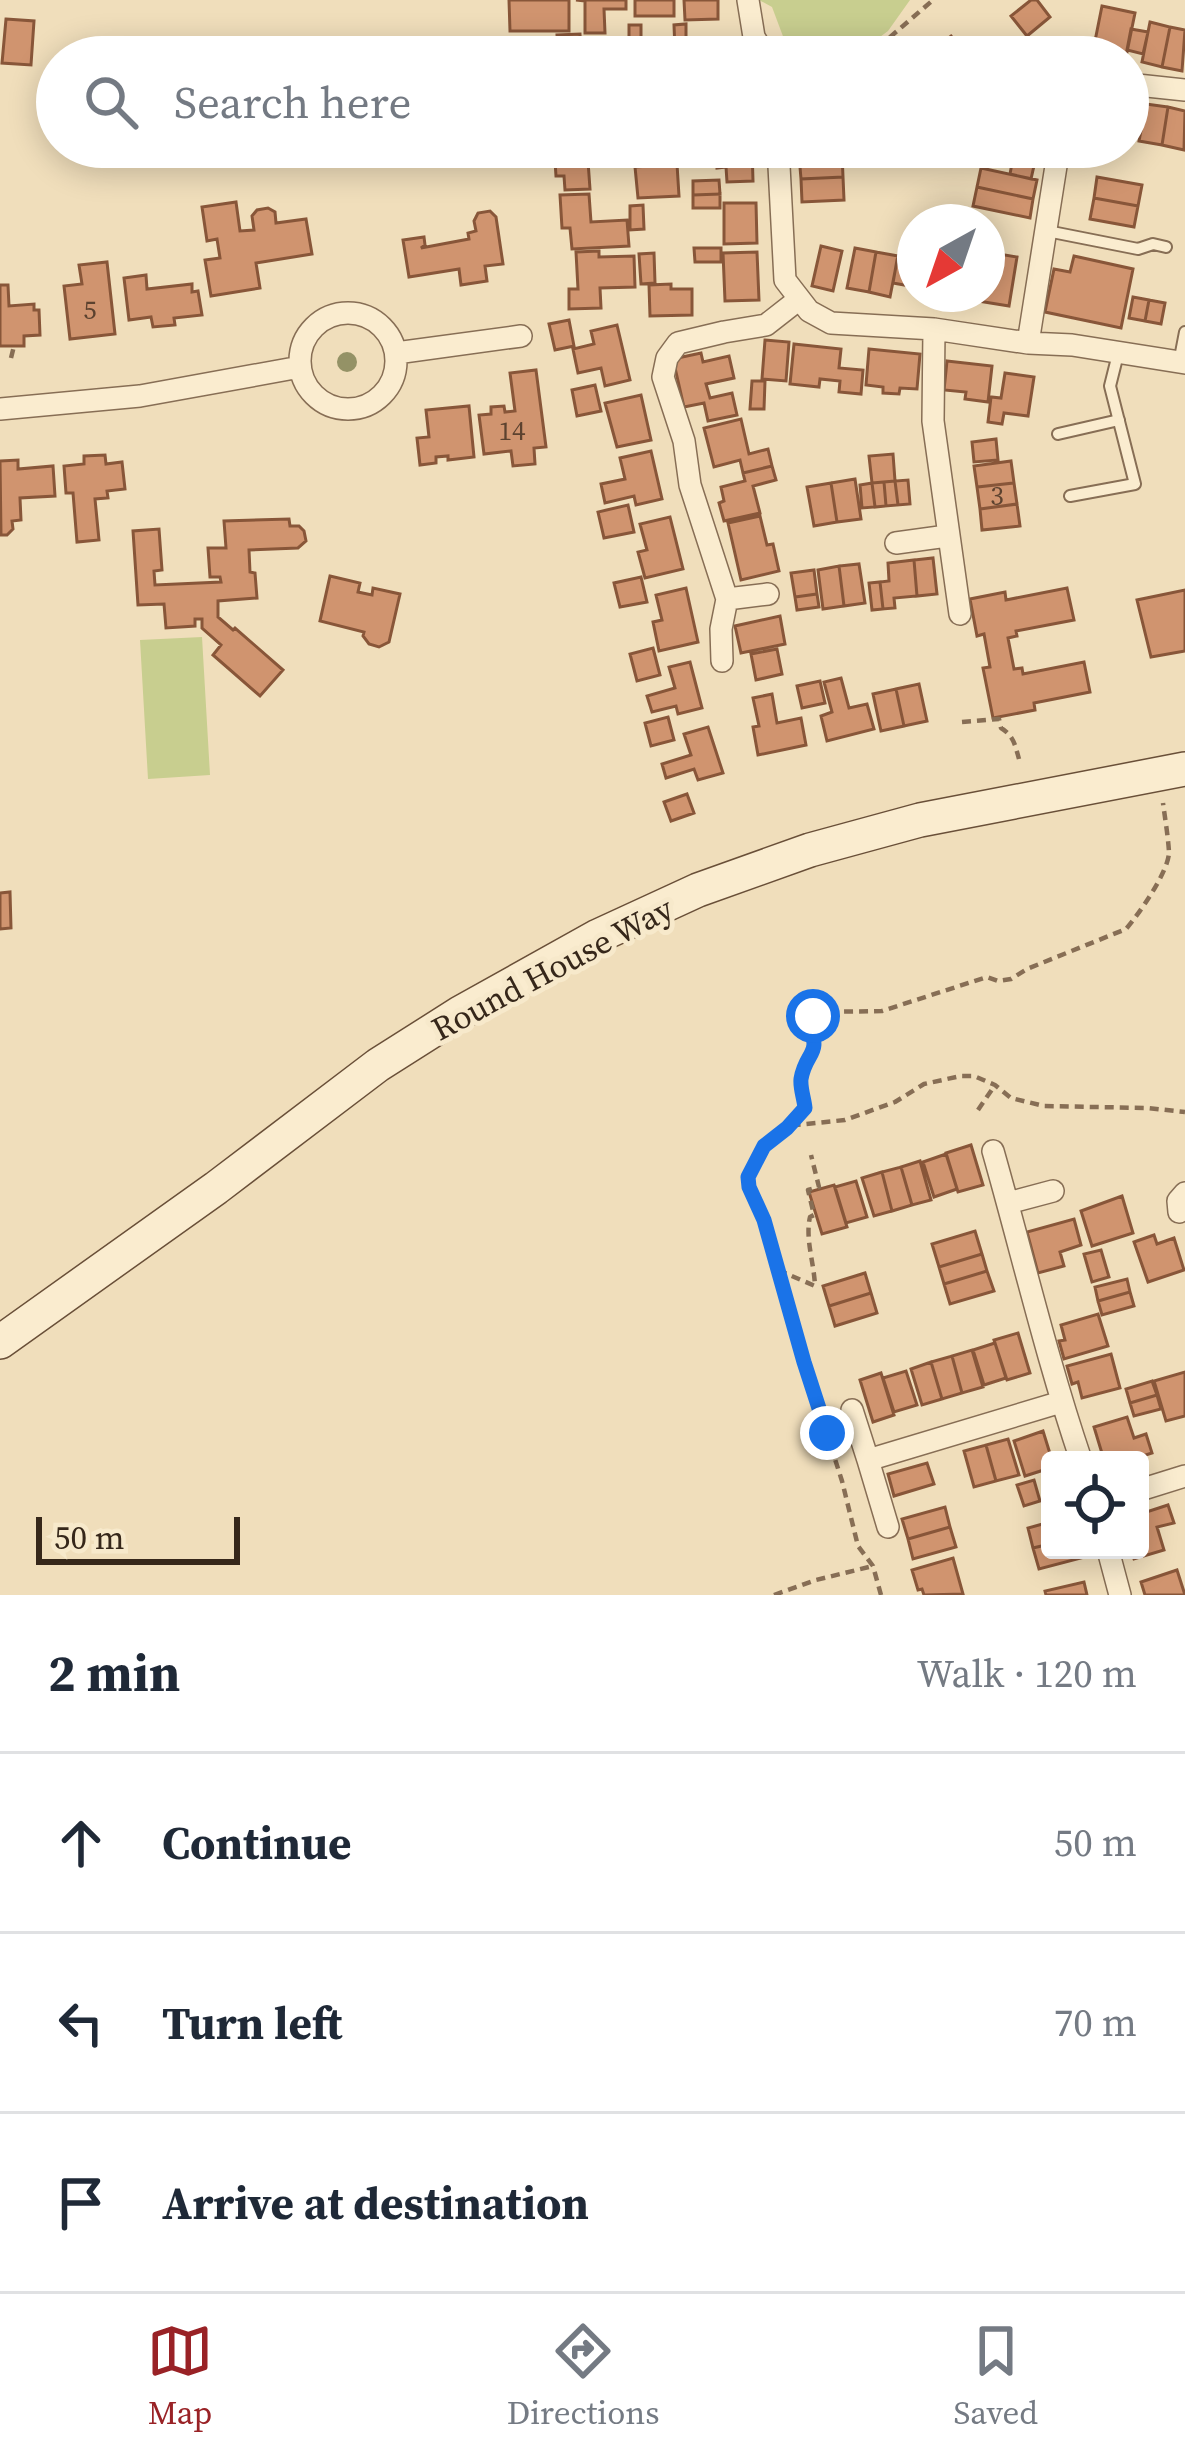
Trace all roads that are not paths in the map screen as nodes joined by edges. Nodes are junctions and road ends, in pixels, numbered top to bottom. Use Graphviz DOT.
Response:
graph roads {
  1 [pos="748,0"];
  2 [pos="754,36"];
  3 [pos="1149,86"];
  4 [pos="1185,90"];
  5 [pos="779,168"];
  6 [pos="1056,168"];
  7 [pos="1047,231"];
  8 [pos="1166,247"];
  9 [pos="798,300"];
  10 [pos="934,329"];
  11 [pos="1185,332"];
  12 [pos="521,336"];
  13 [pos="1028,343"];
  14 [pos="396,353"];
  15 [pos="1118,353"];
  16 [pos="1182,363"];
  17 [pos="300,367"];
  18 [pos="0,409"];
  19 [pos="1119,420"];
  20 [pos="1058,434"];
  21 [pos="1070,496"];
  22 [pos="947,536"];
  23 [pos="896,543"];
  24 [pos="768,594"];
  25 [pos="727,599"];
  26 [pos="960,614"];
  27 [pos="722,661"];
  28 [pos="1185,769"];
  29 [pos="993,1151"];
  30 [pos="1053,1191"];
  31 [pos="1008,1203"];
  32 [pos="0,1342"];
  33 [pos="1061,1402"];
  34 [pos="853,1411"];
  35 [pos="1078,1451"];
  36 [pos="868,1460"];
  37 [pos="1185,1476"];
  38 [pos="1149,1487"];
  39 [pos="888,1527"];
  40 [pos="1110,1559"];
  41 [pos="1120,1595"];
  1 -- 2 [label="street"];
  3 -- 4 [label="street"];
  5 -- 9 [label="street"];
  6 -- 7 [label="street"];
  7 -- 8 [label="lane"];
  7 -- 13 [label="street"];
  9 -- 10 [label="street"];
  9 -- 25 [label="street"];
  10 -- 13 [label="street"];
  10 -- 22 [label="street"];
  11 -- 16 [label="lane"];
  12 -- 14 [label="street"];
  13 -- 15 [label="street"];
  14 -- 17 [label="street"];
  14 -- 17 [label="street"];
  15 -- 16 [label="street"];
  15 -- 19 [label="lane"];
  17 -- 18 [label="street"];
  19 -- 20 [label="lane"];
  19 -- 21 [label="lane"];
  22 -- 23 [label="street"];
  22 -- 26 [label="street"];
  24 -- 25 [label="street"];
  25 -- 27 [label="street"];
  28 -- 32 [label="street, Round House Way"];
  29 -- 31 [label="street"];
  30 -- 31 [label="street"];
  31 -- 33 [label="street"];
  33 -- 35 [label="street"];
  33 -- 36 [label="street"];
  34 -- 36 [label="street"];
  36 -- 39 [label="street"];
  37 -- 38 [label="street"];
  40 -- 41 [label="street"];
}
